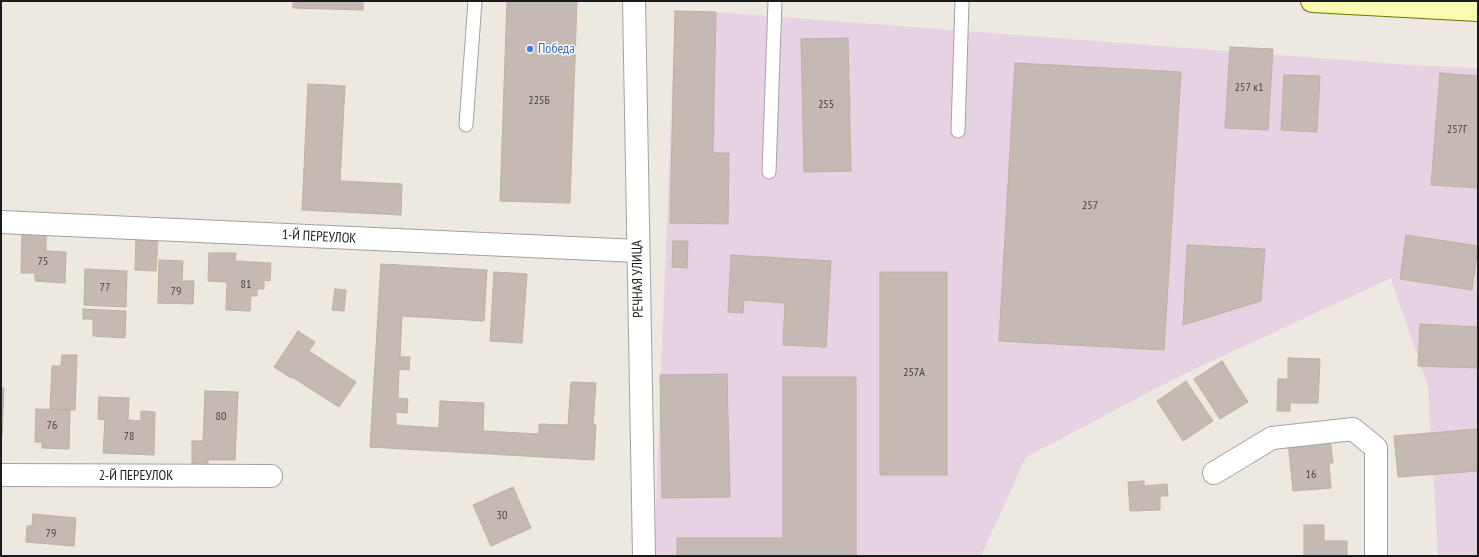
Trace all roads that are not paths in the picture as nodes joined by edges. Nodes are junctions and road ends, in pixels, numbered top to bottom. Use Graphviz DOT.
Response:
graph roads {
  1 [pos="475,1"];
  2 [pos="634,1"];
  3 [pos="775,1"];
  4 [pos="962,1"];
  5 [pos="1312,1"];
  6 [pos="1478,10"];
  7 [pos="466,125"];
  8 [pos="958,131"];
  9 [pos="769,172"];
  10 [pos="1,222"];
  11 [pos="638,251"];
  12 [pos="1214,473"];
  13 [pos="1,475"];
  14 [pos="271,476"];
  15 [pos="644,556"];
  16 [pos="1376,556"];
  1 -- 7 [label="lane"];
  2 -- 11 [label="street, РЕЧНАЯ УЛИЦА"];
  3 -- 9 [label="lane"];
  4 -- 8 [label="lane"];
  5 -- 6 [label="main road"];
  10 -- 11 [label="street, 1-Й ПЕРЕУЛОК"];
  11 -- 15 [label="street, РЕЧНАЯ УЛИЦА"];
  12 -- 16 [label="street"];
  13 -- 14 [label="street, 2-Й ПЕРЕУЛОК"];
}
